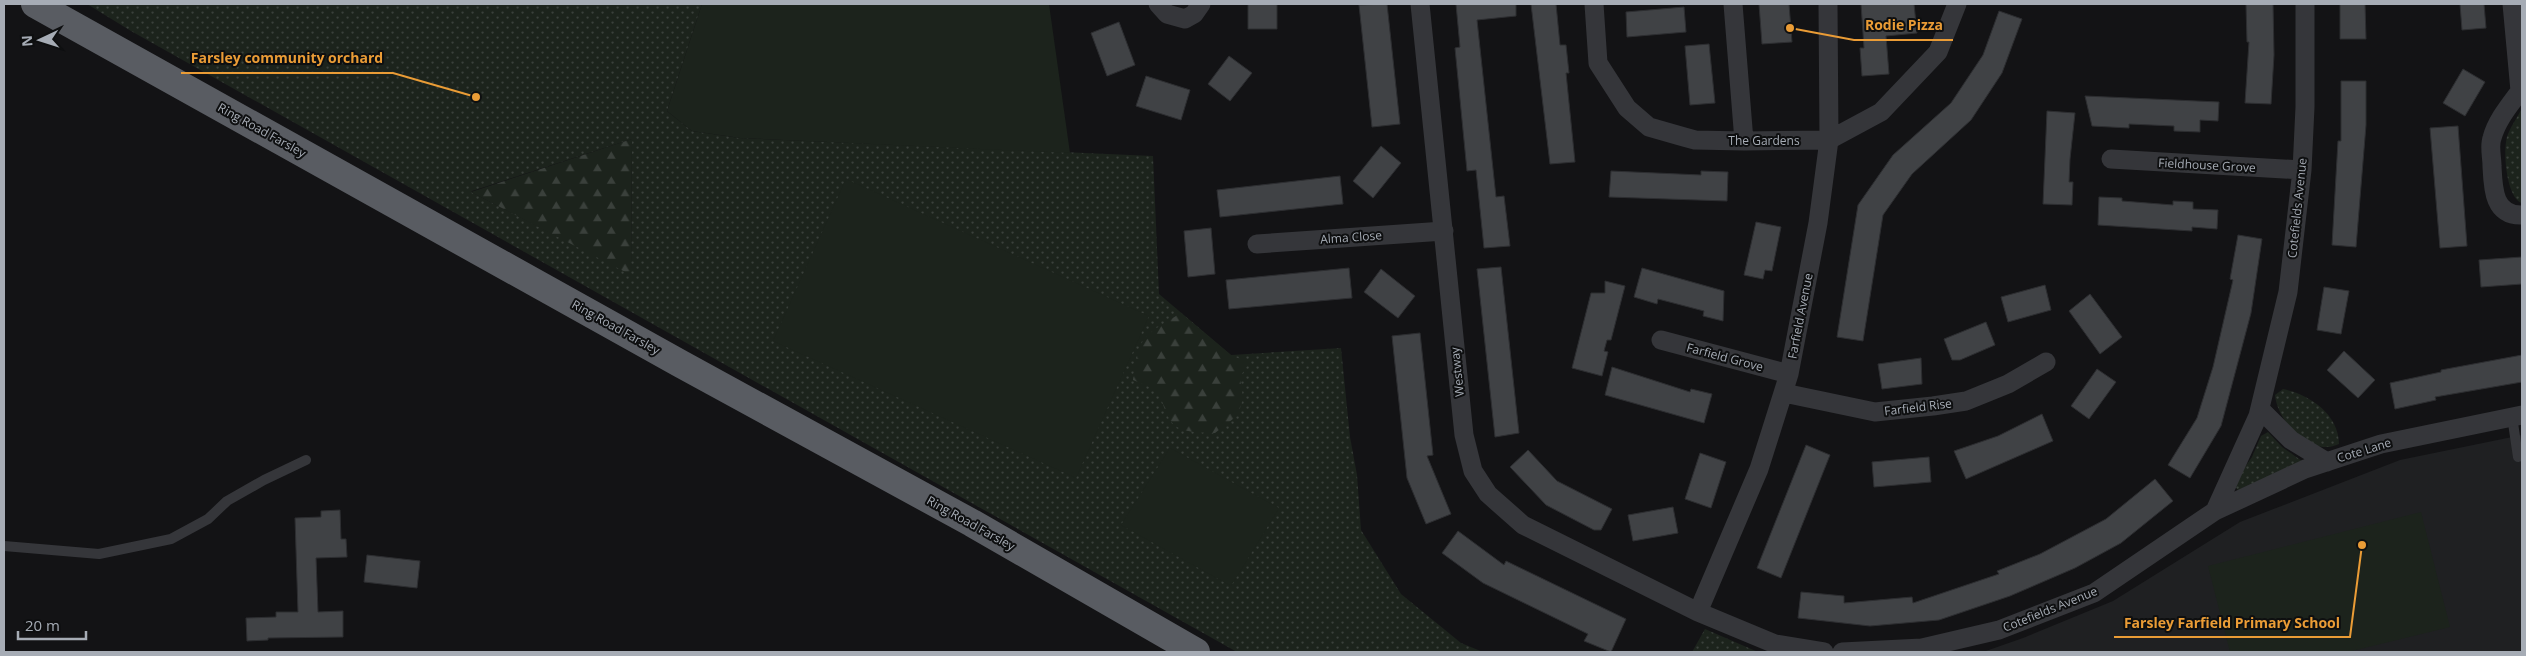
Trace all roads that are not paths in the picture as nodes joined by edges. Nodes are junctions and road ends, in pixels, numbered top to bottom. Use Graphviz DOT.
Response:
graph roads {
  1 [pos="35,4"];
  2 [pos="1158,4"];
  3 [pos="1201,4"];
  4 [pos="1420,4"];
  5 [pos="1594,4"];
  6 [pos="1733,4"];
  7 [pos="1828,4"];
  8 [pos="1957,4"];
  9 [pos="2305,4"];
  10 [pos="2512,4"];
  11 [pos="2521,92"];
  12 [pos="1828,140"];
  13 [pos="1744,141"];
  14 [pos="2111,159"];
  15 [pos="2302,170"];
  16 [pos="2522,215"];
  17 [pos="1444,231"];
  18 [pos="1258,244"];
  19 [pos="1661,340"];
  20 [pos="2046,362"];
  21 [pos="1789,374"];
  22 [pos="1784,392"];
  23 [pos="2260,409"];
  24 [pos="2517,416"];
  25 [pos="2522,456"];
  26 [pos="306,460"];
  27 [pos="2327,462"];
  28 [pos="2215,511"];
  29 [pos="4,546"];
  30 [pos="1698,612"];
  31 [pos="1196,652"];
  32 [pos="1824,652"];
  33 [pos="1842,652"];
  1 -- 31 [label="highway, Ring Road Farsley"];
  2 -- 3 [label="street"];
  4 -- 17 [label="street, Westway"];
  5 -- 13 [label="street, The Gardens"];
  6 -- 13 [label="street"];
  7 -- 12 [label="street, Farfield Avenue"];
  8 -- 12 [label="street, The Gardens"];
  9 -- 15 [label="street, Cotefields Avenue"];
  10 -- 11 [label="street"];
  11 -- 16 [label="street"];
  12 -- 13 [label="street, The Gardens"];
  12 -- 21 [label="street, Farfield Avenue"];
  14 -- 15 [label="street, Fieldhouse Grove"];
  15 -- 23 [label="street, Cotefields Avenue"];
  17 -- 18 [label="street, Alma Close"];
  17 -- 30 [label="street, Westway"];
  19 -- 21 [label="street, Farfield Grove"];
  20 -- 22 [label="street, Farfield Rise"];
  21 -- 22 [label="street, Farfield Avenue"];
  22 -- 30 [label="street, Farfield Avenue"];
  23 -- 27 [label="street"];
  23 -- 28 [label="street, Cotefields Avenue"];
  24 -- 25 [label="lane"];
  24 -- 27 [label="street, Cote Lane"];
  26 -- 29 [label="lane"];
  27 -- 28 [label="street, Cote Lane"];
  28 -- 33 [label="street, Cotefields Avenue"];
  30 -- 32 [label="street"];
}
